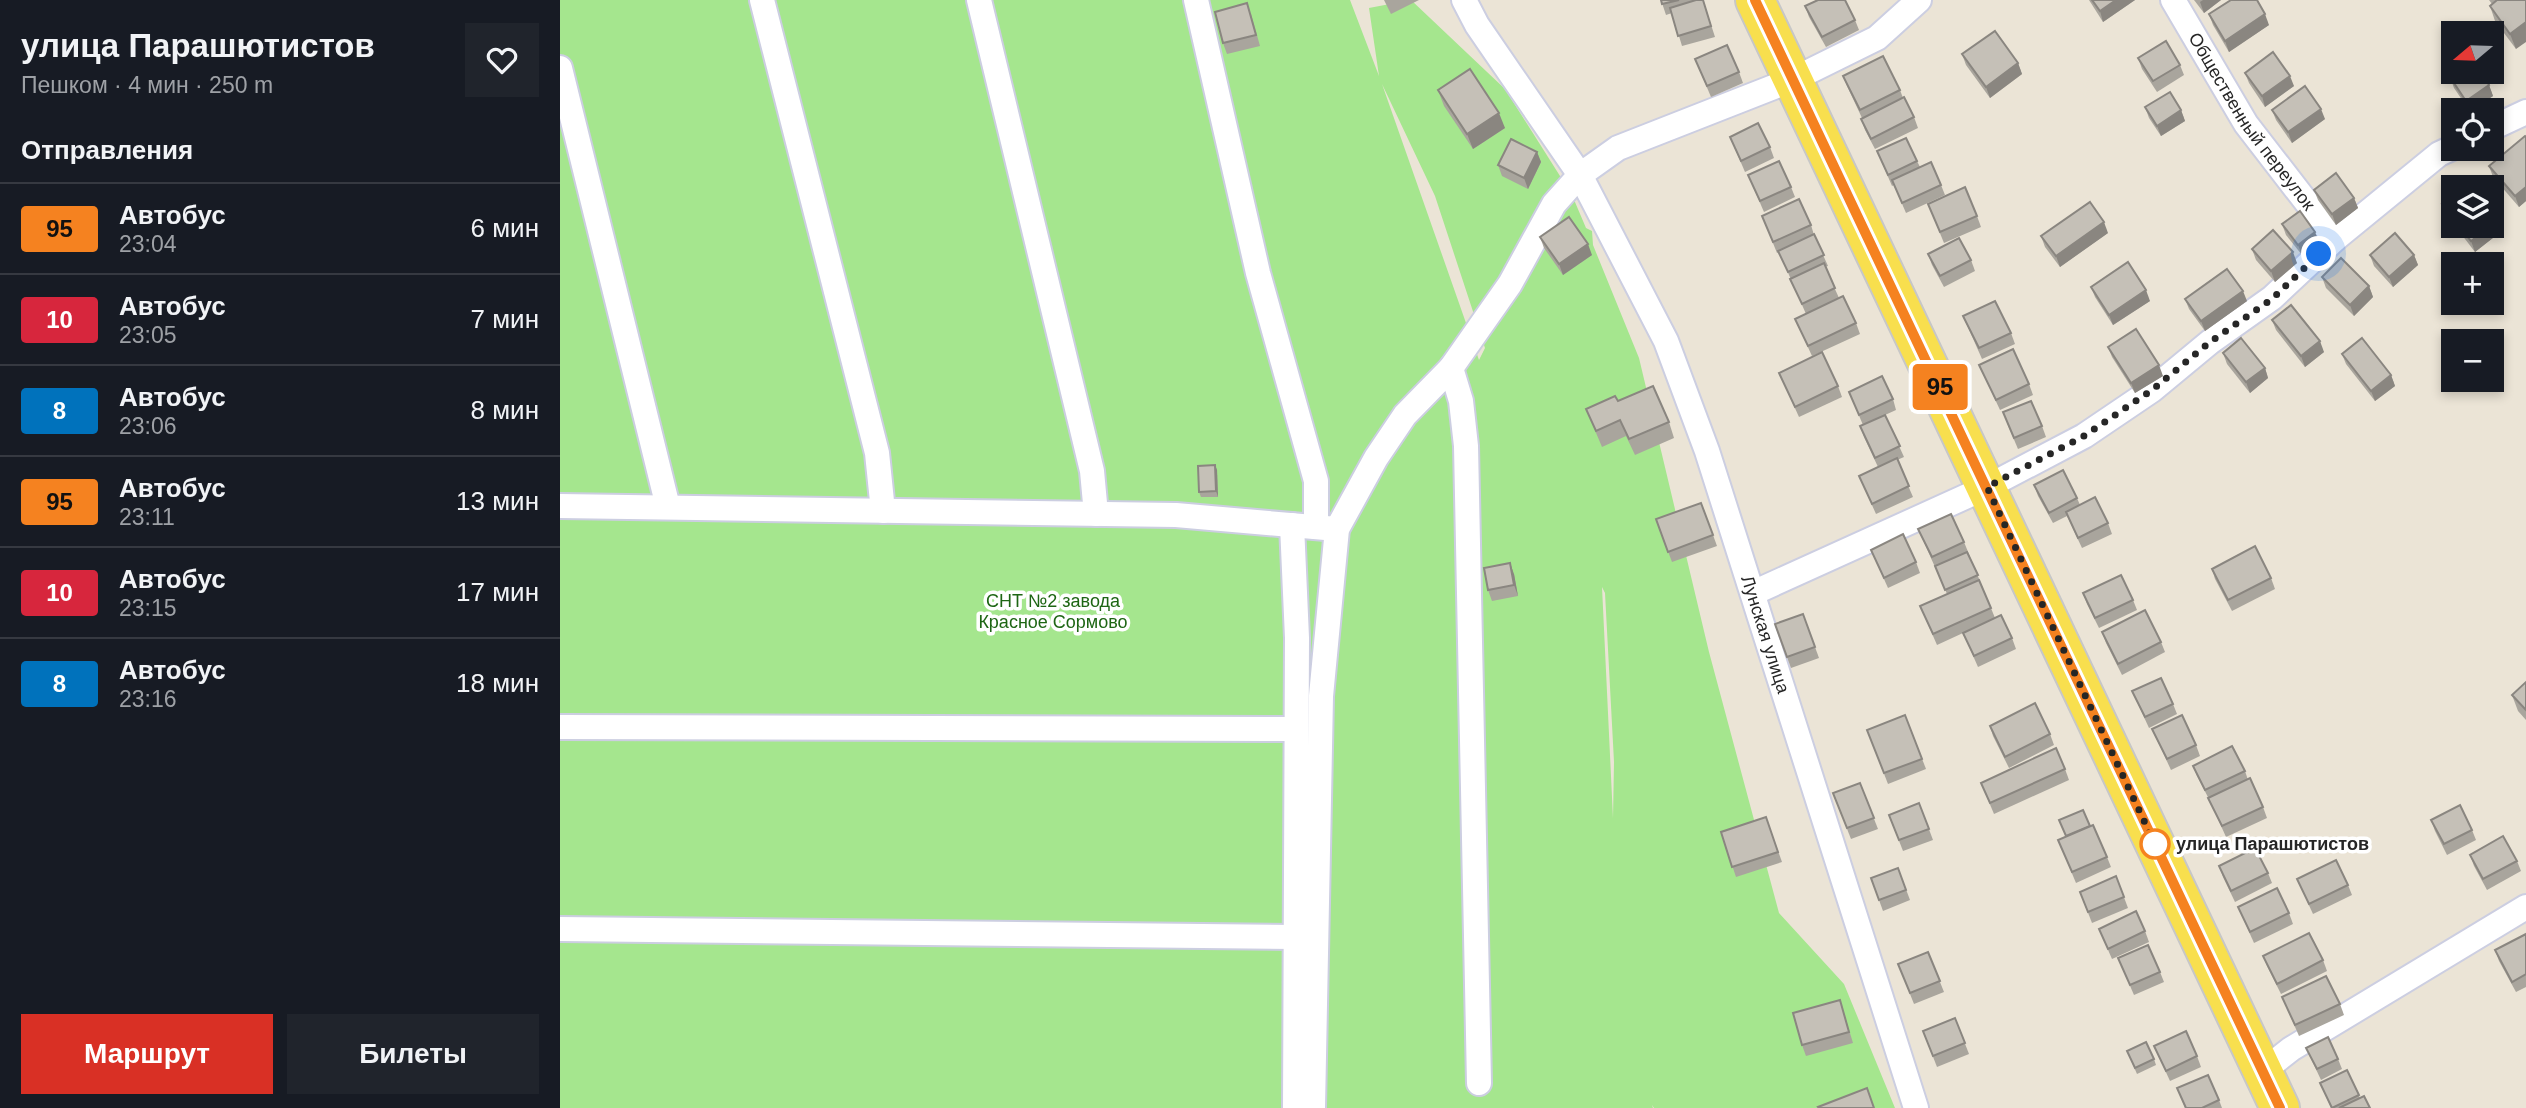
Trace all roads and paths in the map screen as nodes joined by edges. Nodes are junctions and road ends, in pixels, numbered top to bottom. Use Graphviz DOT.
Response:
graph roads {
  1 [pos="762,0"];
  2 [pos="979,0"];
  3 [pos="1196,0"];
  4 [pos="1464,0"];
  5 [pos="1755,0"];
  6 [pos="1919,0"];
  7 [pos="2173,0"];
  8 [pos="560,68"];
  9 [pos="1794,79"];
  10 [pos="2526,112"];
  11 [pos="2504,122"];
  12 [pos="2441,152"];
  13 [pos="1580,176"];
  14 [pos="2335,239"];
  15 [pos="1451,368"];
  16 [pos="1987,487"];
  17 [pos="560,506"];
  18 [pos="668,507"];
  19 [pos="883,511"];
  20 [pos="1096,514"];
  21 [pos="1315,527"];
  22 [pos="1753,593"];
  23 [pos="560,727"];
  24 [pos="1296,729"];
  25 [pos="2526,907"];
  26 [pos="560,929"];
  27 [pos="1295,937"];
  28 [pos="2262,1072"];
  29 [pos="1479,1083"];
  30 [pos="1295,1108"];
  31 [pos="1313,1108"];
  32 [pos="1916,1108"];
  33 [pos="2280,1108"];
  1 -- 19 [label="street"];
  2 -- 20 [label="street"];
  3 -- 21 [label="street"];
  4 -- 13 [label="street, Лунская улица"];
  5 -- 9 [label="main road"];
  6 -- 9 [label="street"];
  7 -- 14 [label="street, Общественный переулок"];
  8 -- 18 [label="street"];
  9 -- 13 [label="street"];
  9 -- 16 [label="main road"];
  10 -- 11 [label="street"];
  12 -- 14 [label="street"];
  13 -- 15 [label="street"];
  13 -- 22 [label="street, Лунская улица"];
  14 -- 16 [label="street"];
  15 -- 21 [label="street"];
  15 -- 29 [label="street"];
  16 -- 22 [label="street"];
  16 -- 28 [label="main road"];
  17 -- 18 [label="street"];
  18 -- 19 [label="street"];
  19 -- 20 [label="street"];
  20 -- 21 [label="street"];
  21 -- 24 [label="street"];
  21 -- 31 [label="street"];
  22 -- 32 [label="street, Лунская улица"];
  23 -- 24 [label="street"];
  24 -- 27 [label="street"];
  25 -- 28 [label="street"];
  26 -- 27 [label="street"];
  27 -- 30 [label="street"];
  28 -- 33 [label="main road"];
}
